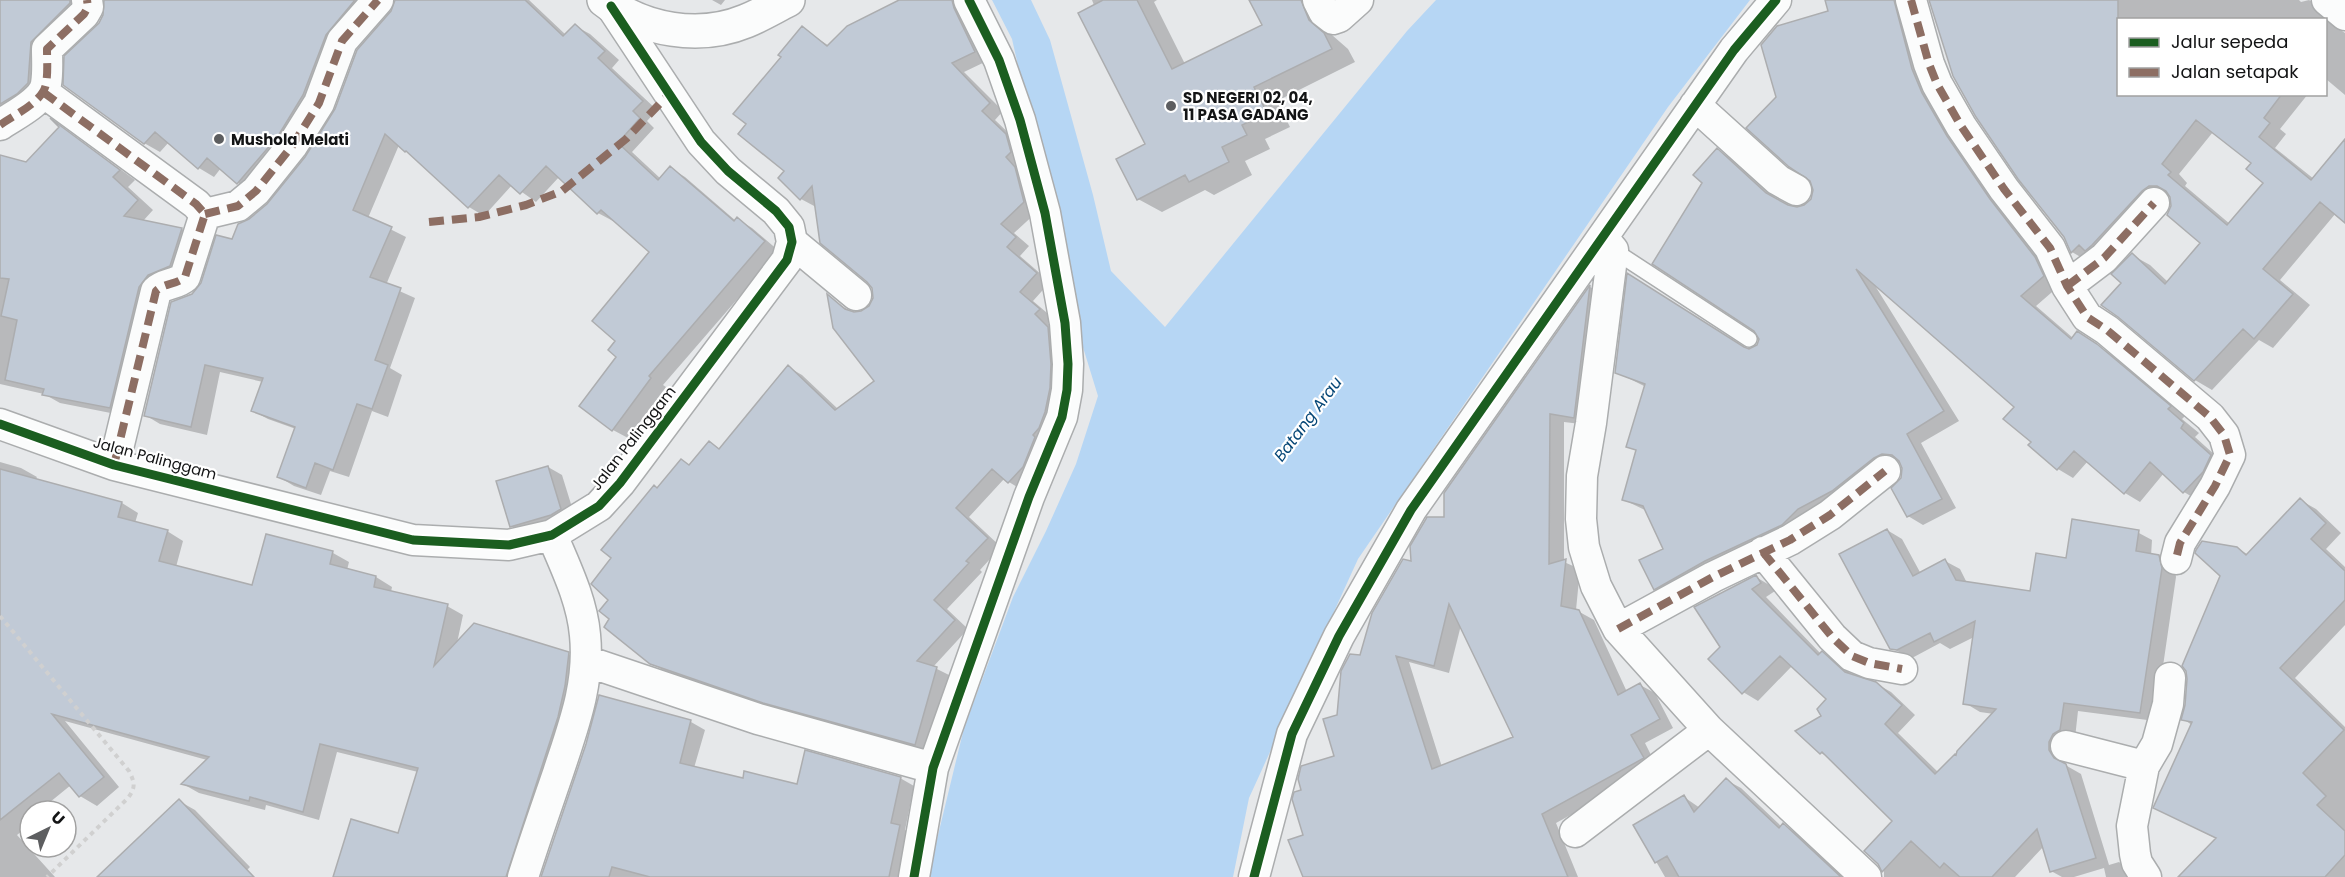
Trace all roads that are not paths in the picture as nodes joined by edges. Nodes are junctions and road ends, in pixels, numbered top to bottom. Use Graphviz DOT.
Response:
graph roads {
  1 [pos="87,0"];
  2 [pos="378,0"];
  3 [pos="788,0"];
  4 [pos="969,0"];
  5 [pos="1318,0"];
  6 [pos="1359,0"];
  7 [pos="1776,0"];
  8 [pos="1911,0"];
  9 [pos="2327,0"];
  10 [pos="608,3"];
  11 [pos="2345,15"];
  12 [pos="43,92"];
  13 [pos="1695,105"];
  14 [pos="0,125"];
  15 [pos="1797,190"];
  16 [pos="2154,203"];
  17 [pos="205,214"];
  18 [pos="792,242"];
  19 [pos="1608,244"];
  20 [pos="2067,286"];
  21 [pos="856,295"];
  22 [pos="1749,339"];
  23 [pos="0,424"];
  24 [pos="114,465"];
  25 [pos="1885,471"];
  26 [pos="552,535"];
  27 [pos="1763,552"];
  28 [pos="2176,559"];
  29 [pos="1618,629"];
  30 [pos="586,661"];
  31 [pos="1902,669"];
  32 [pos="2170,678"];
  33 [pos="1708,730"];
  34 [pos="2066,746"];
  35 [pos="2144,766"];
  36 [pos="933,768"];
  37 [pos="1575,832"];
  38 [pos="523,877"];
  39 [pos="914,877"];
  40 [pos="1254,877"];
  41 [pos="1866,877"];
  42 [pos="2146,877"];
  1 -- 12 [label="street"];
  2 -- 17 [label="street"];
  3 -- 10 [label="main road"];
  4 -- 36 [label="street"];
  5 -- 6 [label="street"];
  7 -- 13 [label="street"];
  8 -- 20 [label="street"];
  9 -- 11 [label="street"];
  10 -- 18 [label="street"];
  12 -- 14 [label="street"];
  12 -- 17 [label="street"];
  13 -- 15 [label="street"];
  13 -- 19 [label="street"];
  16 -- 20 [label="street"];
  17 -- 24 [label="street"];
  18 -- 21 [label="street"];
  18 -- 26 [label="street, Jalan Palinggam"];
  19 -- 22 [label="lane"];
  19 -- 29 [label="street"];
  19 -- 40 [label="street"];
  20 -- 28 [label="street"];
  23 -- 24 [label="street, Jalan Palinggam"];
  24 -- 26 [label="street, Jalan Palinggam"];
  25 -- 27 [label="street"];
  26 -- 30 [label="street"];
  27 -- 29 [label="street"];
  27 -- 31 [label="street"];
  29 -- 33 [label="street"];
  30 -- 36 [label="street"];
  30 -- 38 [label="street"];
  32 -- 35 [label="street"];
  33 -- 37 [label="street"];
  33 -- 41 [label="street"];
  34 -- 35 [label="street"];
  35 -- 42 [label="street"];
  36 -- 39 [label="street"];
}
